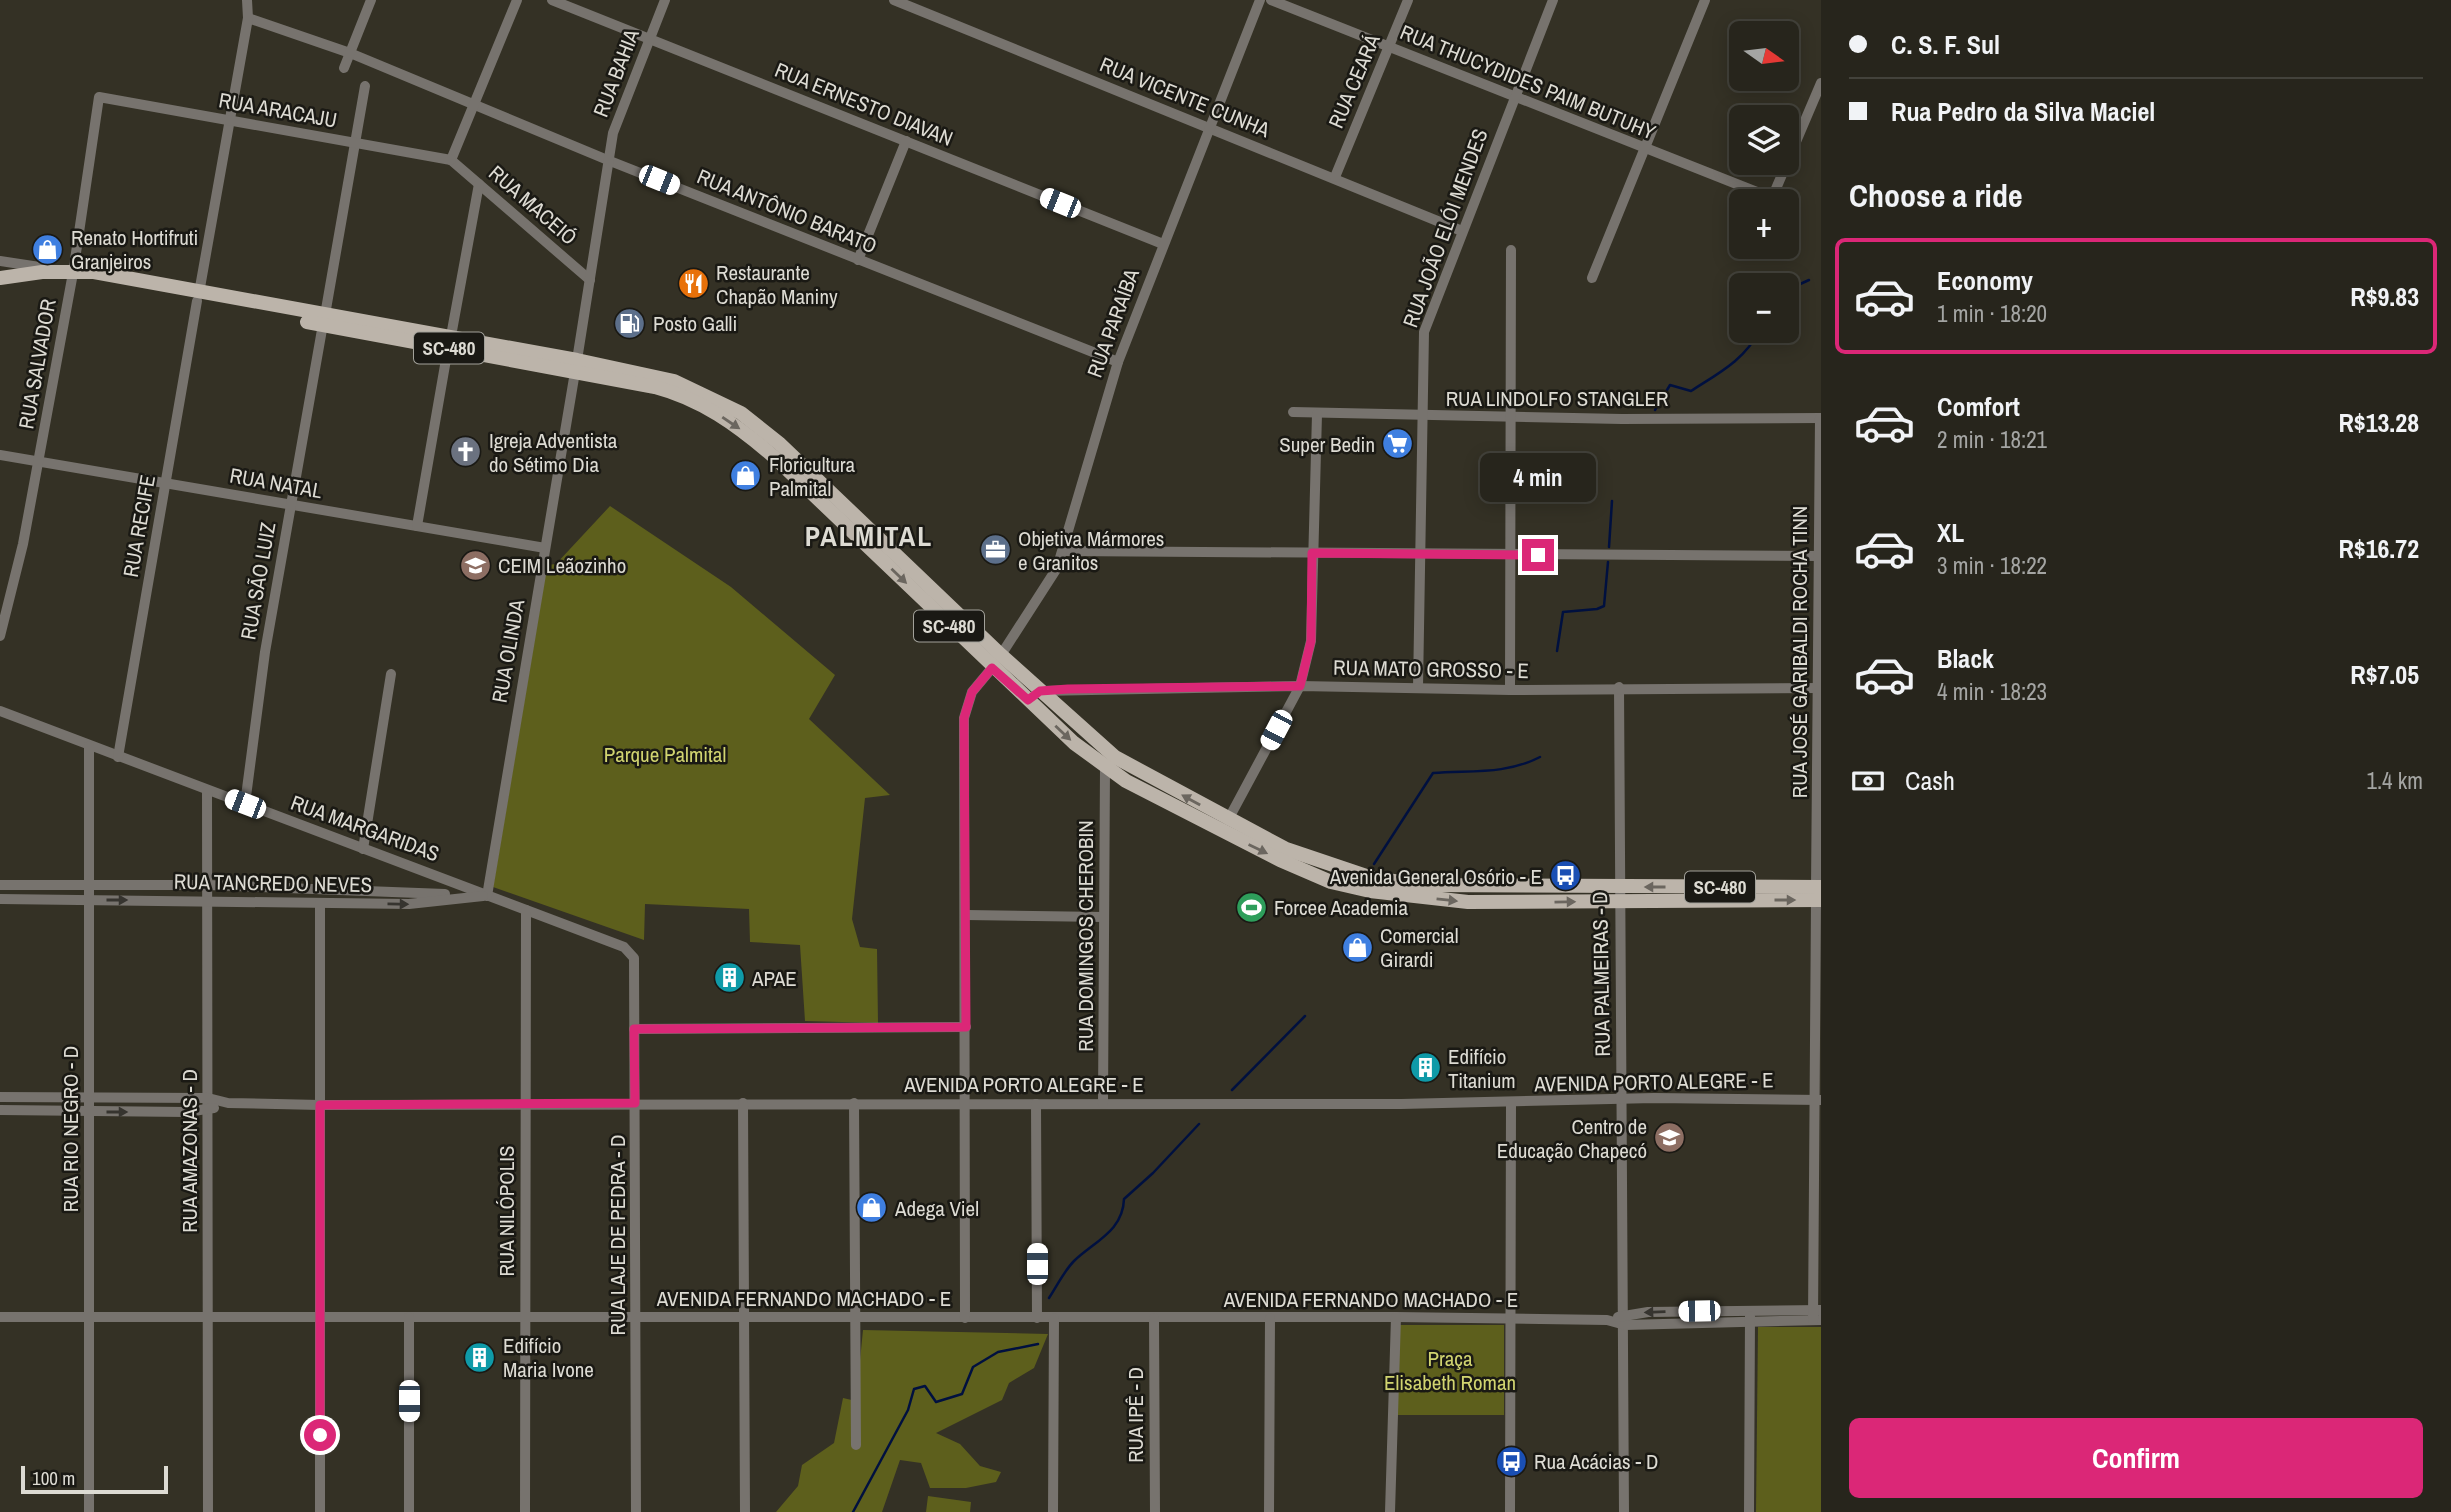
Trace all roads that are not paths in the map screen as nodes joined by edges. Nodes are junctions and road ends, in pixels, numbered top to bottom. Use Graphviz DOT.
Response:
graph roads {
  1 [pos="247,0"];
  2 [pos="371,0"];
  3 [pos="517,0"];
  4 [pos="552,0"];
  5 [pos="665,0"];
  6 [pos="894,0"];
  7 [pos="1260,0"];
  8 [pos="1271,0"];
  9 [pos="1408,0"];
  10 [pos="1553,0"];
  11 [pos="1705,0"];
  12 [pos="248,18"];
  13 [pos="650,38"];
  14 [pos="1389,47"];
  15 [pos="350,53"];
  16 [pos="344,68"];
  17 [pos="1821,83"];
  18 [pos="365,86"];
  19 [pos="99,97"];
  20 [pos="1515,97"];
  21 [pos="475,105"];
  22 [pos="228,120"];
  23 [pos="1210,127"];
  24 [pos="906,141"];
  25 [pos="355,143"];
  26 [pos="1644,149"];
  27 [pos="451,160"];
  28 [pos="610,161"];
  29 [pos="1335,177"];
  30 [pos="479,184"];
  31 [pos="1462,230"];
  32 [pos="1163,244"];
  33 [pos="1511,250"];
  34 [pos="858,260"];
  35 [pos="0,261"];
  36 [pos="74,273"];
  37 [pos="0,278"];
  38 [pos="1592,278"];
  39 [pos="590,280"];
  40 [pos="198,297"];
  41 [pos="324,320"];
  42 [pos="449,342"];
  43 [pos="1118,362"];
  44 [pos="576,366"];
  45 [pos="1293,412"];
  46 [pos="1317,414"];
  47 [pos="1420,416"];
  48 [pos="1511,418"];
  49 [pos="1821,418"];
  50 [pos="0,455"];
  51 [pos="38,461"];
  52 [pos="166,483"];
  53 [pos="291,505"];
  54 [pos="417,526"];
  55 [pos="545,548"];
  56 [pos="1063,551"];
  57 [pos="1312,553"];
  58 [pos="1419,554"];
  59 [pos="1511,555"];
  60 [pos="1820,556"];
  61 [pos="0,636"];
  62 [pos="1001,655"];
  63 [pos="992,668"];
  64 [pos="391,674"];
  65 [pos="1300,686"];
  66 [pos="1619,687"];
  67 [pos="1418,688"];
  68 [pos="1820,688"];
  69 [pos="1510,690"];
  70 [pos="1040,691"];
  71 [pos="1028,700"];
  72 [pos="0,711"];
  73 [pos="89,746"];
  74 [pos="118,757"];
  75 [pos="1105,768"];
  76 [pos="206,789"];
  77 [pos="245,804"];
  78 [pos="1226,826"];
  79 [pos="363,849"];
  80 [pos="433,873"];
  81 [pos="0,885"];
  82 [pos="90,885"];
  83 [pos="207,886"];
  84 [pos="1819,893"];
  85 [pos="428,894"];
  86 [pos="1618,894"];
  87 [pos="486,896"];
  88 [pos="0,899"];
  89 [pos="90,900"];
  90 [pos="207,901"];
  91 [pos="320,903"];
  92 [pos="526,910"];
  93 [pos="966,915"];
  94 [pos="1104,916"];
  95 [pos="634,958"];
  96 [pos="966,1027"];
  97 [pos="634,1029"];
  98 [pos="0,1097"];
  99 [pos="90,1097"];
  100 [pos="1623,1099"];
  101 [pos="1818,1100"];
  102 [pos="208,1103"];
  103 [pos="635,1103"];
  104 [pos="744,1103"];
  105 [pos="1511,1103"];
  106 [pos="526,1104"];
  107 [pos="853,1104"];
  108 [pos="966,1104"];
  109 [pos="1036,1104"];
  110 [pos="1103,1104"];
  111 [pos="320,1105"];
  112 [pos="0,1110"];
  113 [pos="90,1111"];
  114 [pos="1750,1310"];
  115 [pos="1817,1315"];
  116 [pos="0,1317"];
  117 [pos="89,1317"];
  118 [pos="209,1317"];
  119 [pos="320,1317"];
  120 [pos="409,1317"];
  121 [pos="526,1317"];
  122 [pos="637,1317"];
  123 [pos="744,1317"];
  124 [pos="1396,1317"];
  125 [pos="855,1318"];
  126 [pos="965,1318"];
  127 [pos="1037,1318"];
  128 [pos="1054,1318"];
  129 [pos="1154,1318"];
  130 [pos="1270,1318"];
  131 [pos="1511,1318"];
  132 [pos="1625,1320"];
  133 [pos="1751,1322"];
  134 [pos="856,1445"];
  135 [pos="89,1512"];
  136 [pos="208,1512"];
  137 [pos="320,1512"];
  138 [pos="409,1512"];
  139 [pos="526,1512"];
  140 [pos="636,1512"];
  141 [pos="745,1512"];
  142 [pos="1053,1512"];
  143 [pos="1155,1512"];
  144 [pos="1269,1512"];
  145 [pos="1391,1512"];
  146 [pos="1510,1512"];
  147 [pos="1624,1512"];
  148 [pos="1749,1512"];
  1 -- 12 [label="street, RUA RECIFE"];
  2 -- 15 [label="street"];
  3 -- 21 [label="street"];
  4 -- 13 [label="street, RUA ERNESTO DIAVAN"];
  5 -- 13 [label="street, RUA BAHIA"];
  6 -- 23 [label="street, RUA VICENTE CUNHA"];
  7 -- 23 [label="street, RUA PARAÍBA"];
  8 -- 14 [label="street, RUA THUCYDIDES PAIM BUTUHY"];
  9 -- 14 [label="street, RUA CEARÁ"];
  10 -- 20 [label="street, RUA JOÃO ELÓI MENDES"];
  11 -- 26 [label="street"];
  12 -- 15 [label="street, RUA ANTÔNIO BARATO"];
  12 -- 22 [label="street, RUA RECIFE"];
  13 -- 24 [label="street, RUA ERNESTO DIAVAN"];
  13 -- 28 [label="street, RUA BAHIA"];
  14 -- 20 [label="street, RUA THUCYDIDES PAIM BUTUHY"];
  14 -- 29 [label="street, RUA CEARÁ"];
  15 -- 16 [label="street"];
  15 -- 21 [label="street, RUA ANTÔNIO BARATO"];
  17 -- 26 [label="street, RUA THUCYDIDES PAIM BUTUHY"];
  18 -- 25 [label="street, RUA SÃO LUIZ"];
  19 -- 22 [label="street, RUA ARACAJU"];
  19 -- 36 [label="street, RUA SALVADOR"];
  20 -- 26 [label="street, RUA THUCYDIDES PAIM BUTUHY"];
  20 -- 31 [label="street, RUA JOÃO ELÓI MENDES"];
  21 -- 27 [label="street"];
  21 -- 28 [label="street, RUA ANTÔNIO BARATO"];
  22 -- 25 [label="street, RUA ARACAJU"];
  22 -- 40 [label="street, RUA RECIFE"];
  23 -- 29 [label="street, RUA VICENTE CUNHA"];
  23 -- 32 [label="street, RUA PARAÍBA"];
  24 -- 32 [label="street, RUA ERNESTO DIAVAN"];
  24 -- 34 [label="street"];
  25 -- 27 [label="street, RUA ARACAJU"];
  25 -- 41 [label="street, RUA SÃO LUIZ"];
  26 -- 38 [label="street"];
  27 -- 30 [label="street, RUA MACEIÓ"];
  28 -- 34 [label="street, RUA ANTÔNIO BARATO"];
  28 -- 39 [label="street, RUA OLINDA"];
  29 -- 31 [label="street, RUA VICENTE CUNHA"];
  30 -- 39 [label="street, RUA MACEIÓ"];
  30 -- 42 [label="street"];
  31 -- 47 [label="street, RUA JOÃO ELÓI MENDES"];
  32 -- 43 [label="street, RUA PARAÍBA"];
  33 -- 48 [label="street"];
  34 -- 43 [label="street, RUA ANTÔNIO BARATO"];
  35 -- 36 [label="street"];
  36 -- 37 [label="main road, SC-480"];
  36 -- 40 [label="main road, SC-480"];
  36 -- 51 [label="street, RUA SALVADOR"];
  39 -- 44 [label="street, RUA OLINDA"];
  40 -- 41 [label="main road, SC-480"];
  40 -- 52 [label="street, RUA RECIFE"];
  41 -- 42 [label="main road, SC-480"];
  41 -- 53 [label="street, RUA SÃO LUIZ"];
  42 -- 44 [label="main road, SC-480"];
  42 -- 54 [label="street"];
  43 -- 56 [label="street, RUA PARAÍBA"];
  44 -- 55 [label="street, RUA OLINDA"];
  44 -- 62 [label="main road, SC-480"];
  44 -- 63 [label="main road, SC-480, one-way"];
  45 -- 46 [label="street, RUA LINDOLFO STANGLER"];
  46 -- 47 [label="street, RUA LINDOLFO STANGLER"];
  46 -- 57 [label="street"];
  47 -- 48 [label="street, RUA LINDOLFO STANGLER"];
  47 -- 58 [label="street, RUA JOÃO ELÓI MENDES"];
  48 -- 49 [label="street, RUA LINDOLFO STANGLER"];
  48 -- 59 [label="street"];
  49 -- 60 [label="street, RUA JOSÉ GARIBALDI ROCHA TINN"];
  50 -- 51 [label="street, RUA NATAL"];
  51 -- 52 [label="street, RUA NATAL"];
  51 -- 61 [label="street, RUA SALVADOR"];
  52 -- 53 [label="street, RUA NATAL"];
  52 -- 74 [label="street, RUA RECIFE"];
  53 -- 54 [label="street, RUA NATAL"];
  53 -- 77 [label="street, RUA SÃO LUIZ"];
  54 -- 55 [label="street, RUA NATAL"];
  55 -- 87 [label="street, RUA OLINDA"];
  56 -- 57 [label="street"];
  56 -- 62 [label="street, RUA PARAÍBA"];
  57 -- 58 [label="street"];
  57 -- 65 [label="street"];
  58 -- 59 [label="street"];
  58 -- 67 [label="street, RUA JOÃO ELÓI MENDES"];
  59 -- 60 [label="street"];
  59 -- 69 [label="street"];
  60 -- 68 [label="street, RUA JOSÉ GARIBALDI ROCHA TINN"];
  62 -- 70 [label="main road, SC-480"];
  63 -- 71 [label="main road, SC-480"];
  63 -- 93 [label="street"];
  64 -- 79 [label="street"];
  65 -- 67 [label="street, RUA MATO GROSSO - E"];
  65 -- 70 [label="street, RUA MATO GROSSO - E"];
  65 -- 78 [label="street"];
  66 -- 68 [label="street, RUA MATO GROSSO - E"];
  66 -- 69 [label="street, RUA MATO GROSSO - E"];
  66 -- 86 [label="street, RUA PALMEIRAS - D"];
  67 -- 69 [label="street, RUA MATO GROSSO - E"];
  68 -- 84 [label="street, RUA JOSÉ GARIBALDI ROCHA TINN"];
  70 -- 71 [label="main road"];
  78 -- 70 [label="main road, SC-480, one-way"];
  71 -- 75 [label="main road, SC-480, one-way"];
  72 -- 73 [label="street, RUA MARGARIDAS"];
  73 -- 74 [label="street, RUA MARGARIDAS"];
  73 -- 82 [label="street, RUA RIO NEGRO - D"];
  74 -- 76 [label="street, RUA MARGARIDAS"];
  75 -- 78 [label="main road, SC-480"];
  75 -- 94 [label="street, RUA DOMINGOS CHEROBIN"];
  76 -- 77 [label="street, RUA MARGARIDAS"];
  76 -- 83 [label="street, RUA AMAZONAS - D"];
  77 -- 79 [label="street, RUA MARGARIDAS"];
  78 -- 86 [label="main road, SC-480"];
  79 -- 80 [label="street, RUA MARGARIDAS"];
  80 -- 85 [label="street"];
  80 -- 87 [label="street, RUA MARGARIDAS"];
  81 -- 82 [label="street, RUA TANCREDO NEVES"];
  82 -- 83 [label="street, RUA TANCREDO NEVES"];
  82 -- 89 [label="street, RUA RIO NEGRO - D"];
  83 -- 85 [label="street, RUA TANCREDO NEVES"];
  83 -- 90 [label="street, RUA AMAZONAS - D"];
  84 -- 86 [label="main road, SC-480"];
  84 -- 101 [label="street, RUA JOSÉ GARIBALDI ROCHA TINN"];
  85 -- 87 [label="street, RUA TANCREDO NEVES"];
  86 -- 100 [label="street, RUA PALMEIRAS - D"];
  91 -- 87 [label="street, RUA TANCREDO NEVES, one-way"];
  87 -- 92 [label="street, RUA MARGARIDAS"];
  88 -- 89 [label="street, RUA TANCREDO NEVES"];
  89 -- 90 [label="street, RUA TANCREDO NEVES, one-way"];
  89 -- 99 [label="street, RUA RIO NEGRO - D"];
  90 -- 91 [label="street, RUA TANCREDO NEVES"];
  90 -- 102 [label="street, RUA AMAZONAS - D"];
  91 -- 111 [label="street"];
  92 -- 95 [label="street, RUA MARGARIDAS"];
  92 -- 106 [label="street, RUA NILÓPOLIS"];
  93 -- 94 [label="street"];
  93 -- 96 [label="street"];
  94 -- 110 [label="street, RUA DOMINGOS CHEROBIN"];
  95 -- 97 [label="street, RUA LAJE DE PEDRA - D"];
  96 -- 97 [label="street"];
  96 -- 108 [label="street"];
  97 -- 103 [label="street, RUA LAJE DE PEDRA - D"];
  98 -- 99 [label="street, AVENIDA PORTO ALEGRE - E"];
  99 -- 102 [label="street, AVENIDA PORTO ALEGRE - E"];
  99 -- 113 [label="street, RUA RIO NEGRO - D"];
  100 -- 101 [label="street, AVENIDA PORTO ALEGRE - E"];
  100 -- 105 [label="street, AVENIDA PORTO ALEGRE - E"];
  100 -- 132 [label="street, RUA PALMEIRAS - D"];
  101 -- 115 [label="street, RUA JOSÉ GARIBALDI ROCHA TINN"];
  102 -- 111 [label="street, AVENIDA PORTO ALEGRE - E"];
  113 -- 102 [label="street, AVENIDA PORTO ALEGRE - E, one-way"];
  102 -- 118 [label="street, RUA AMAZONAS - D"];
  103 -- 104 [label="street, AVENIDA PORTO ALEGRE - E"];
  103 -- 106 [label="street, AVENIDA PORTO ALEGRE - E"];
  103 -- 122 [label="street, RUA LAJE DE PEDRA - D"];
  104 -- 107 [label="street, AVENIDA PORTO ALEGRE - E"];
  104 -- 123 [label="street"];
  105 -- 110 [label="street, AVENIDA PORTO ALEGRE - E"];
  105 -- 131 [label="street"];
  106 -- 111 [label="street, AVENIDA PORTO ALEGRE - E"];
  106 -- 121 [label="street, RUA NILÓPOLIS"];
  107 -- 108 [label="street, AVENIDA PORTO ALEGRE - E"];
  107 -- 125 [label="street"];
  108 -- 109 [label="street, AVENIDA PORTO ALEGRE - E"];
  108 -- 126 [label="street"];
  109 -- 110 [label="street, AVENIDA PORTO ALEGRE - E"];
  109 -- 127 [label="street"];
  111 -- 119 [label="street"];
  112 -- 113 [label="street, AVENIDA PORTO ALEGRE - E"];
  113 -- 117 [label="street, RUA RIO NEGRO - D"];
  114 -- 115 [label="street, AVENIDA FERNANDO MACHADO - E"];
  114 -- 132 [label="street, AVENIDA FERNANDO MACHADO - E, one-way"];
  114 -- 133 [label="street"];
  115 -- 133 [label="street, AVENIDA FERNANDO MACHADO - E"];
  116 -- 117 [label="street, AVENIDA FERNANDO MACHADO - E"];
  117 -- 118 [label="street, AVENIDA FERNANDO MACHADO - E"];
  117 -- 135 [label="street, RUA RIO NEGRO - D"];
  118 -- 119 [label="street, AVENIDA FERNANDO MACHADO - E"];
  118 -- 136 [label="street, RUA AMAZONAS - D"];
  119 -- 120 [label="street, AVENIDA FERNANDO MACHADO - E"];
  119 -- 137 [label="street"];
  120 -- 121 [label="street, AVENIDA FERNANDO MACHADO - E"];
  120 -- 138 [label="street"];
  121 -- 122 [label="street, AVENIDA FERNANDO MACHADO - E"];
  121 -- 139 [label="street, RUA NILÓPOLIS"];
  122 -- 123 [label="street, AVENIDA FERNANDO MACHADO - E"];
  122 -- 140 [label="street, RUA LAJE DE PEDRA - D"];
  123 -- 125 [label="street, AVENIDA FERNANDO MACHADO - E"];
  123 -- 141 [label="street"];
  124 -- 130 [label="street, AVENIDA FERNANDO MACHADO - E"];
  124 -- 131 [label="street, AVENIDA FERNANDO MACHADO - E"];
  124 -- 145 [label="street"];
  125 -- 126 [label="street, AVENIDA FERNANDO MACHADO - E"];
  125 -- 134 [label="street"];
  126 -- 127 [label="street, AVENIDA FERNANDO MACHADO - E"];
  127 -- 128 [label="street, AVENIDA FERNANDO MACHADO - E"];
  128 -- 129 [label="street, AVENIDA FERNANDO MACHADO - E"];
  128 -- 142 [label="street"];
  129 -- 130 [label="street, AVENIDA FERNANDO MACHADO - E"];
  129 -- 143 [label="street, RUA IPÊ - D"];
  130 -- 144 [label="street"];
  131 -- 132 [label="street, AVENIDA FERNANDO MACHADO - E"];
  131 -- 146 [label="street"];
  132 -- 133 [label="street, AVENIDA FERNANDO MACHADO - E"];
  132 -- 147 [label="street, RUA PALMEIRAS - D"];
  133 -- 148 [label="street"];
}
